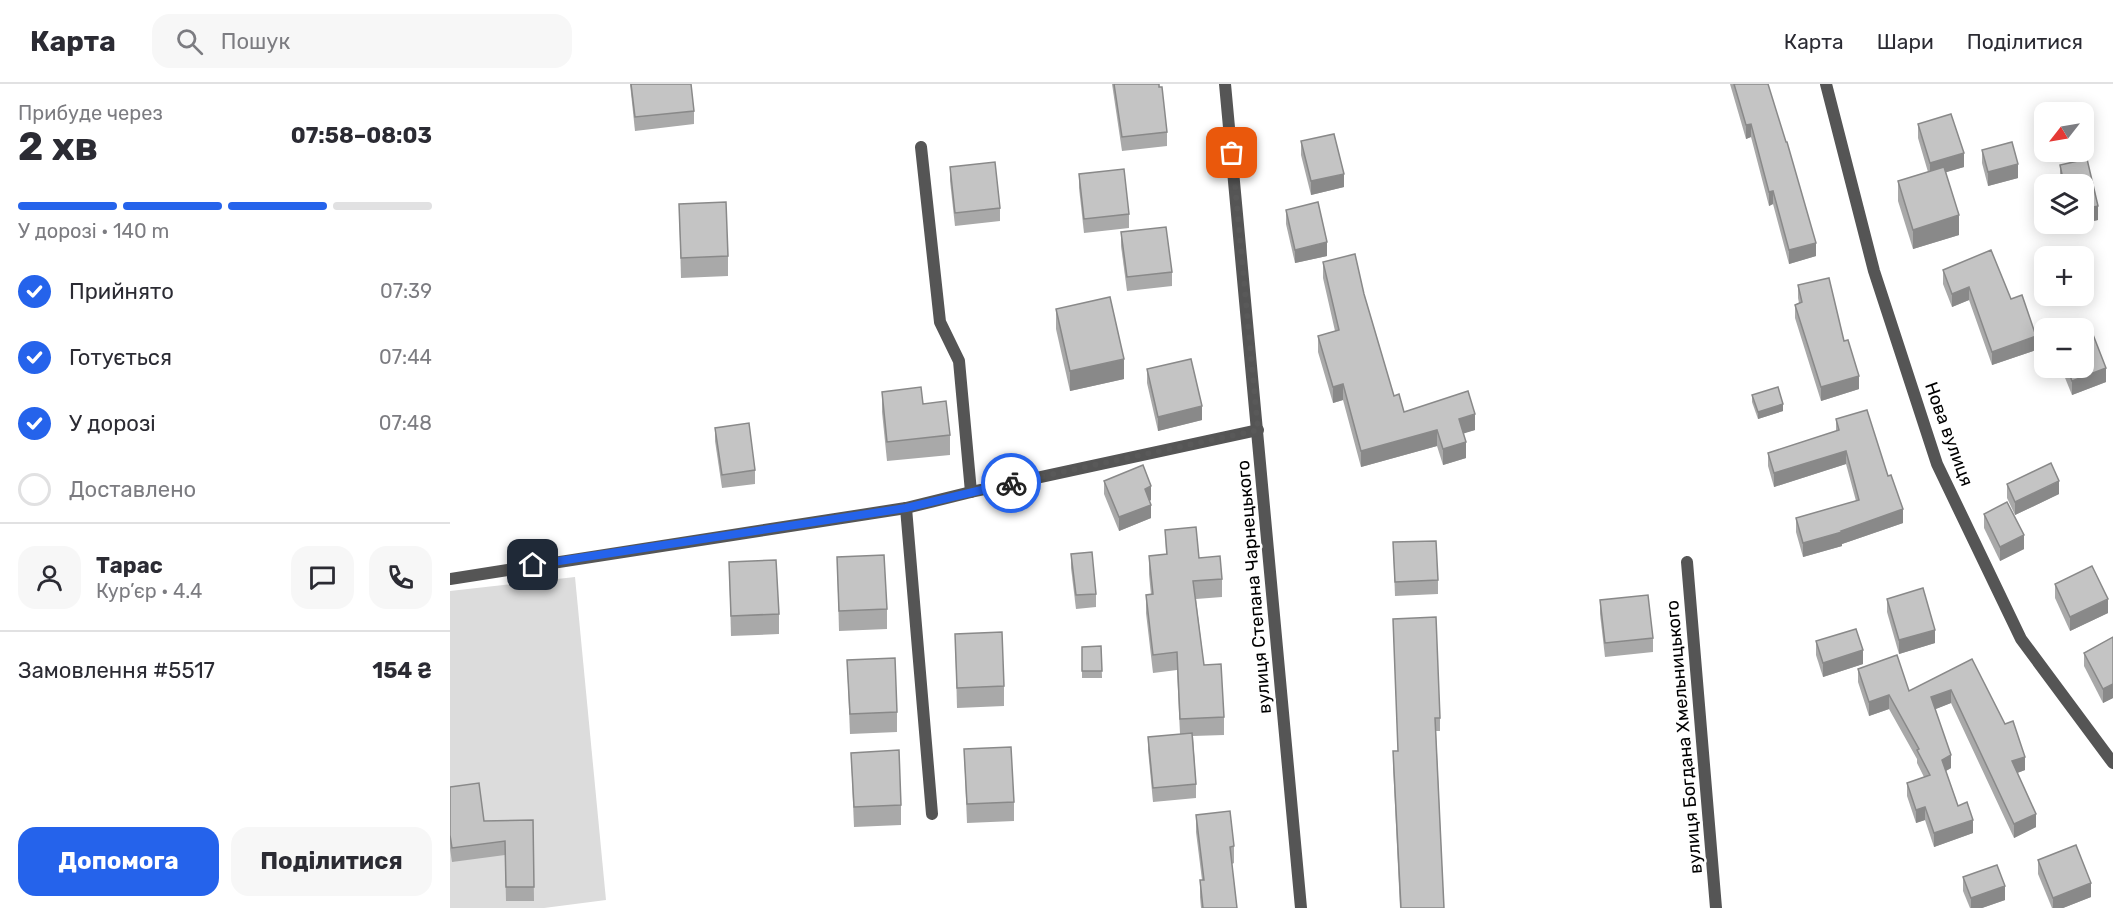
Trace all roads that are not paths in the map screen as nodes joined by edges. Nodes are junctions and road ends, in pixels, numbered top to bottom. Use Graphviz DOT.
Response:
graph roads {
  1 [pos="1225,84"];
  2 [pos="1826,84"];
  3 [pos="921,147"];
  4 [pos="1258,430"];
  5 [pos="971,492"];
  6 [pos="906,508"];
  7 [pos="1687,562"];
  8 [pos="450,579"];
  9 [pos="2113,763"];
  10 [pos="932,814"];
  11 [pos="1301,908"];
  12 [pos="1716,908"];
  1 -- 4 [label="street, вулиця Степана Чарнецького"];
  2 -- 9 [label="street, Нова вулиця"];
  3 -- 5 [label="street"];
  4 -- 5 [label="street"];
  4 -- 11 [label="street, вулиця Степана Чарнецького"];
  5 -- 6 [label="street"];
  6 -- 8 [label="street"];
  6 -- 10 [label="street"];
  7 -- 12 [label="street, вулиця Богдана Хмельницького"];
}
